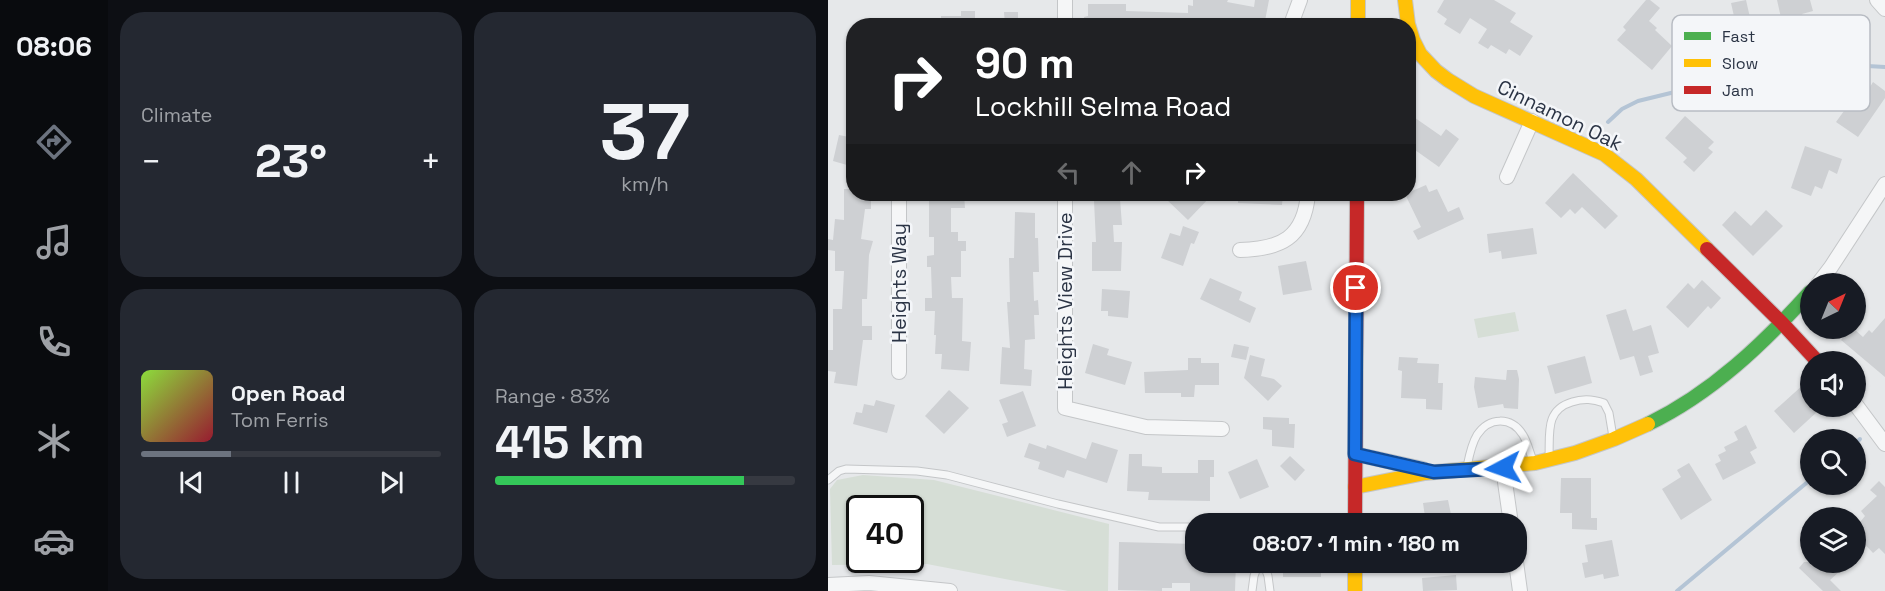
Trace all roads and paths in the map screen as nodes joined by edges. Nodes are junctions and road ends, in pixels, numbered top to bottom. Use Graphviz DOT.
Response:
graph roads {
  1 [pos="1065,0"];
  2 [pos="1300,0"];
  3 [pos="1358,0"];
  4 [pos="1405,0"];
  5 [pos="1877,0"];
  6 [pos="1885,9"];
  7 [pos="1065,18"];
  8 [pos="1293,18"];
  9 [pos="1358,18"];
  10 [pos="1407,18"];
  11 [pos="1416,45"];
  12 [pos="1532,121"];
  13 [pos="1507,177"];
  14 [pos="1885,184"];
  15 [pos="899,201"];
  16 [pos="1065,201"];
  17 [pos="1307,201"];
  18 [pos="1357,201"];
  19 [pos="1240,250"];
  20 [pos="1826,273"];
  21 [pos="1800,303"];
  22 [pos="1782,323"];
  23 [pos="1808,351"];
  24 [pos="899,372"];
  25 [pos="1865,417"];
  26 [pos="1222,429"];
  27 [pos="1613,440"];
  28 [pos="1885,444"];
  29 [pos="1355,454"];
  30 [pos="1549,460"];
  31 [pos="1534,463"];
  32 [pos="1503,468"];
  33 [pos="1467,470"];
  34 [pos="1434,472"];
  35 [pos="828,480"];
  36 [pos="1355,487"];
  37 [pos="1355,513"];
  38 [pos="1509,513"];
  39 [pos="1185,527"];
  40 [pos="1256,573"];
  41 [pos="1266,573"];
  42 [pos="1355,573"];
  43 [pos="1518,573"];
  44 [pos="834,587"];
  45 [pos="950,591"];
  46 [pos="1252,591"];
  47 [pos="1270,591"];
  48 [pos="1354,591"];
  49 [pos="1520,591"];
  1 -- 7 [label="street"];
  2 -- 8 [label="street"];
  3 -- 9 [label="street"];
  4 -- 10 [label="street, Cinnamon Oak"];
  5 -- 6 [label="street"];
  11 -- 12 [label="street, Cinnamon Oak"];
  12 -- 13 [label="street"];
  12 -- 22 [label="street, Cinnamon Oak"];
  14 -- 20 [label="street"];
  15 -- 24 [label="street, Heights Way"];
  16 -- 26 [label="street, Heights View Drive"];
  17 -- 19 [label="street"];
  18 -- 29 [label="street"];
  21 -- 22 [label="street"];
  22 -- 23 [label="street, Cinnamon Oak"];
  22 -- 27 [label="street"];
  25 -- 28 [label="street"];
  27 -- 30 [label="street"];
  27 -- 30 [label="lane"];
  29 -- 34 [label="street"];
  29 -- 36 [label="street"];
  30 -- 31 [label="street"];
  31 -- 32 [label="street"];
  31 -- 33 [label="lane"];
  32 -- 33 [label="street"];
  32 -- 38 [label="street"];
  33 -- 34 [label="street"];
  34 -- 36 [label="street"];
  35 -- 39 [label="lane"];
  36 -- 37 [label="street"];
  40 -- 46 [label="lane"];
  41 -- 47 [label="lane"];
  42 -- 48 [label="street"];
  43 -- 49 [label="street"];
  44 -- 45 [label="street"];
}
